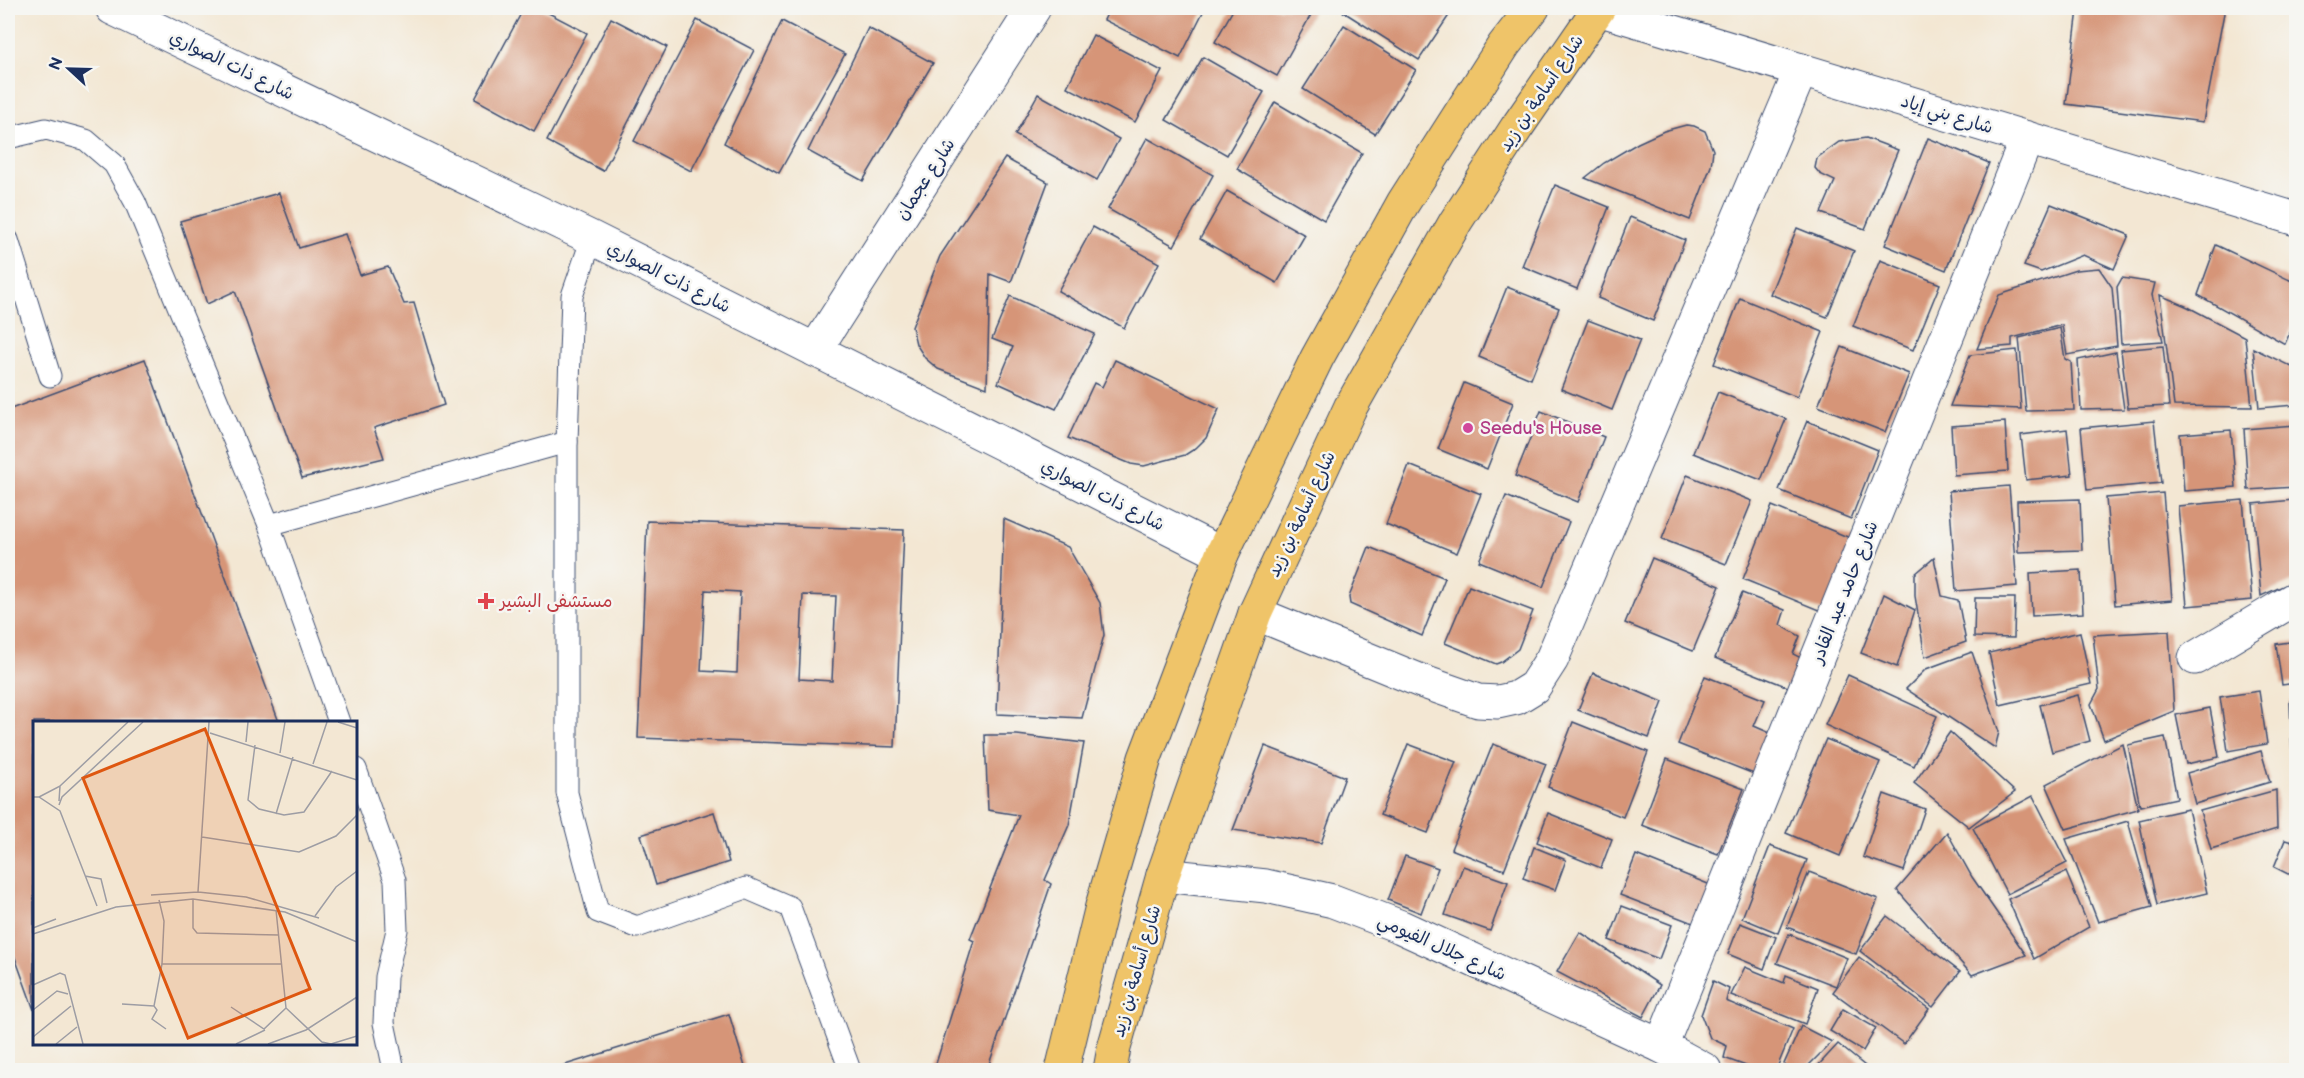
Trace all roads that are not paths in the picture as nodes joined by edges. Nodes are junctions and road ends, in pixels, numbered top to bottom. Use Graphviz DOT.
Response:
graph roads {
  1 [pos="112,8"];
  2 [pos="1034,8"];
  3 [pos="1533,8"];
  4 [pos="1598,8"];
  5 [pos="1801,70"];
  6 [pos="8,138"];
  7 [pos="2028,138"];
  8 [pos="2296,219"];
  9 [pos="592,238"];
  10 [pos="8,240"];
  11 [pos="815,350"];
  12 [pos="50,376"];
  13 [pos="567,442"];
  14 [pos="269,525"];
  15 [pos="1222,554"];
  16 [pos="2296,598"];
  17 [pos="1255,614"];
  18 [pos="2195,658"];
  19 [pos="338,721"];
  20 [pos="357,772"];
  21 [pos="1163,875"];
  22 [pos="1661,1046"];
  23 [pos="394,1071"];
  24 [pos="850,1071"];
  25 [pos="1062,1071"];
  26 [pos="1110,1071"];
  27 [pos="1705,1071"];
  1 -- 9 [label="street, شارع ذات الصواري"];
  2 -- 11 [label="street, شارع عجمان"];
  3 -- 15 [label="highway"];
  4 -- 5 [label="street, شارع بني إياد"];
  4 -- 17 [label="highway, شارع أسامة بن زيد"];
  5 -- 7 [label="street, شارع بني إياد"];
  5 -- 17 [label="street"];
  6 -- 14 [label="lane"];
  7 -- 8 [label="street, شارع بني إياد"];
  7 -- 22 [label="street, شارع حامد عبد القادر"];
  9 -- 11 [label="street, شارع ذات الصواري"];
  9 -- 13 [label="lane"];
  10 -- 12 [label="lane"];
  11 -- 15 [label="street, شارع ذات الصواري"];
  13 -- 14 [label="lane"];
  13 -- 24 [label="lane"];
  14 -- 19 [label="lane"];
  15 -- 25 [label="highway"];
  16 -- 18 [label="street"];
  17 -- 21 [label="highway, شارع أسامة بن زيد"];
  20 -- 23 [label="lane"];
  21 -- 22 [label="street, شارع جلال الفيومي"];
  21 -- 26 [label="highway, شارع أسامة بن زيد"];
  22 -- 27 [label="street, شارع جلال الفيومي"];
}
